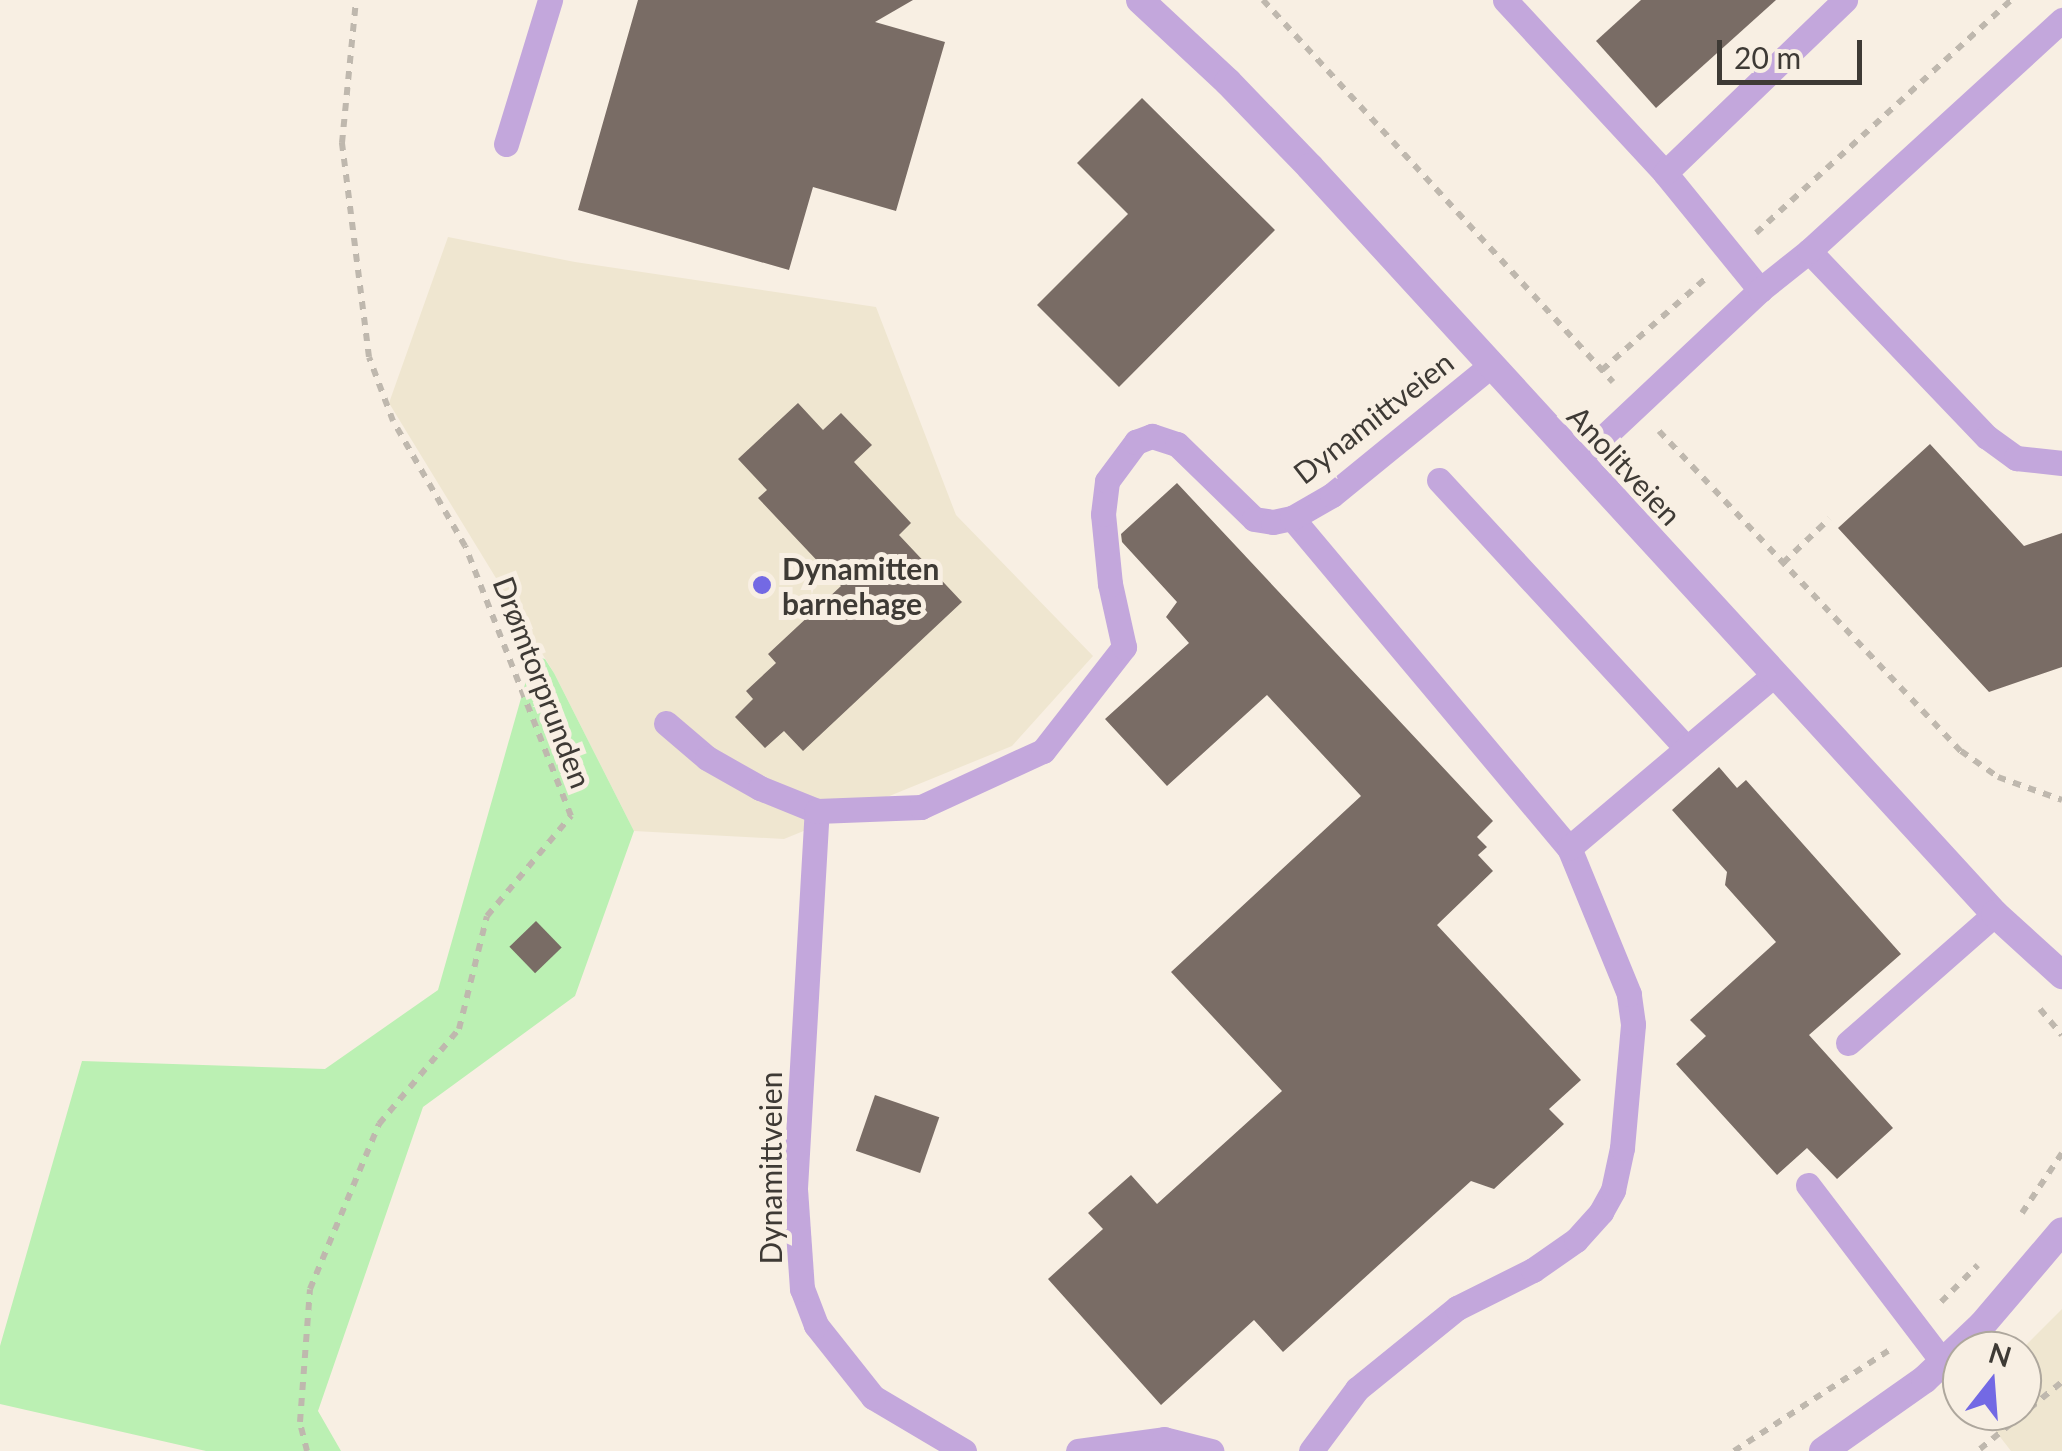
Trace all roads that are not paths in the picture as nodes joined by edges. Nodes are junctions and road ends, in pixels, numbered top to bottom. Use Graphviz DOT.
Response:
graph roads {
  1 [pos="550,0"];
  2 [pos="1140,0"];
  3 [pos="1505,0"];
  4 [pos="1845,0"];
  5 [pos="2062,20"];
  6 [pos="506,144"];
  7 [pos="1664,173"];
  8 [pos="1810,251"];
  9 [pos="1760,290"];
  10 [pos="1489,367"];
  11 [pos="1578,461"];
  12 [pos="2062,464"];
  13 [pos="1439,480"];
  14 [pos="1292,518"];
  15 [pos="1775,674"];
  16 [pos="666,722"];
  17 [pos="1686,748"];
  18 [pos="817,810"];
  19 [pos="1569,848"];
  20 [pos="1995,914"];
  21 [pos="2062,975"];
  22 [pos="1848,1043"];
  23 [pos="1808,1185"];
  24 [pos="2062,1231"];
  25 [pos="1974,1331"];
  26 [pos="1942,1361"];
  27 [pos="1942,1363"];
  28 [pos="964,1451"];
  29 [pos="1078,1451"];
  30 [pos="1211,1451"];
  31 [pos="1311,1451"];
  32 [pos="1822,1451"];
  1 -- 6 [label="lane"];
  2 -- 10 [label="street, Anolitveien"];
  3 -- 7 [label="lane"];
  4 -- 7 [label="lane"];
  5 -- 8 [label="lane"];
  7 -- 9 [label="lane"];
  8 -- 9 [label="lane"];
  8 -- 12 [label="lane"];
  9 -- 11 [label="lane"];
  10 -- 11 [label="street, Anolitveien"];
  10 -- 14 [label="lane, Dynamittveien"];
  11 -- 15 [label="street, Anolitveien"];
  13 -- 17 [label="lane"];
  14 -- 18 [label="lane, Dynamittveien"];
  14 -- 19 [label="lane"];
  15 -- 17 [label="lane"];
  15 -- 20 [label="street, Anolitveien"];
  16 -- 18 [label="lane, Dynamittveien"];
  17 -- 19 [label="lane"];
  18 -- 28 [label="lane, Dynamittveien"];
  19 -- 31 [label="lane"];
  20 -- 21 [label="street, Anolitveien"];
  20 -- 22 [label="lane"];
  23 -- 26 [label="lane"];
  24 -- 25 [label="street"];
  27 -- 32 [label="street"];
  29 -- 30 [label="lane"];
}
